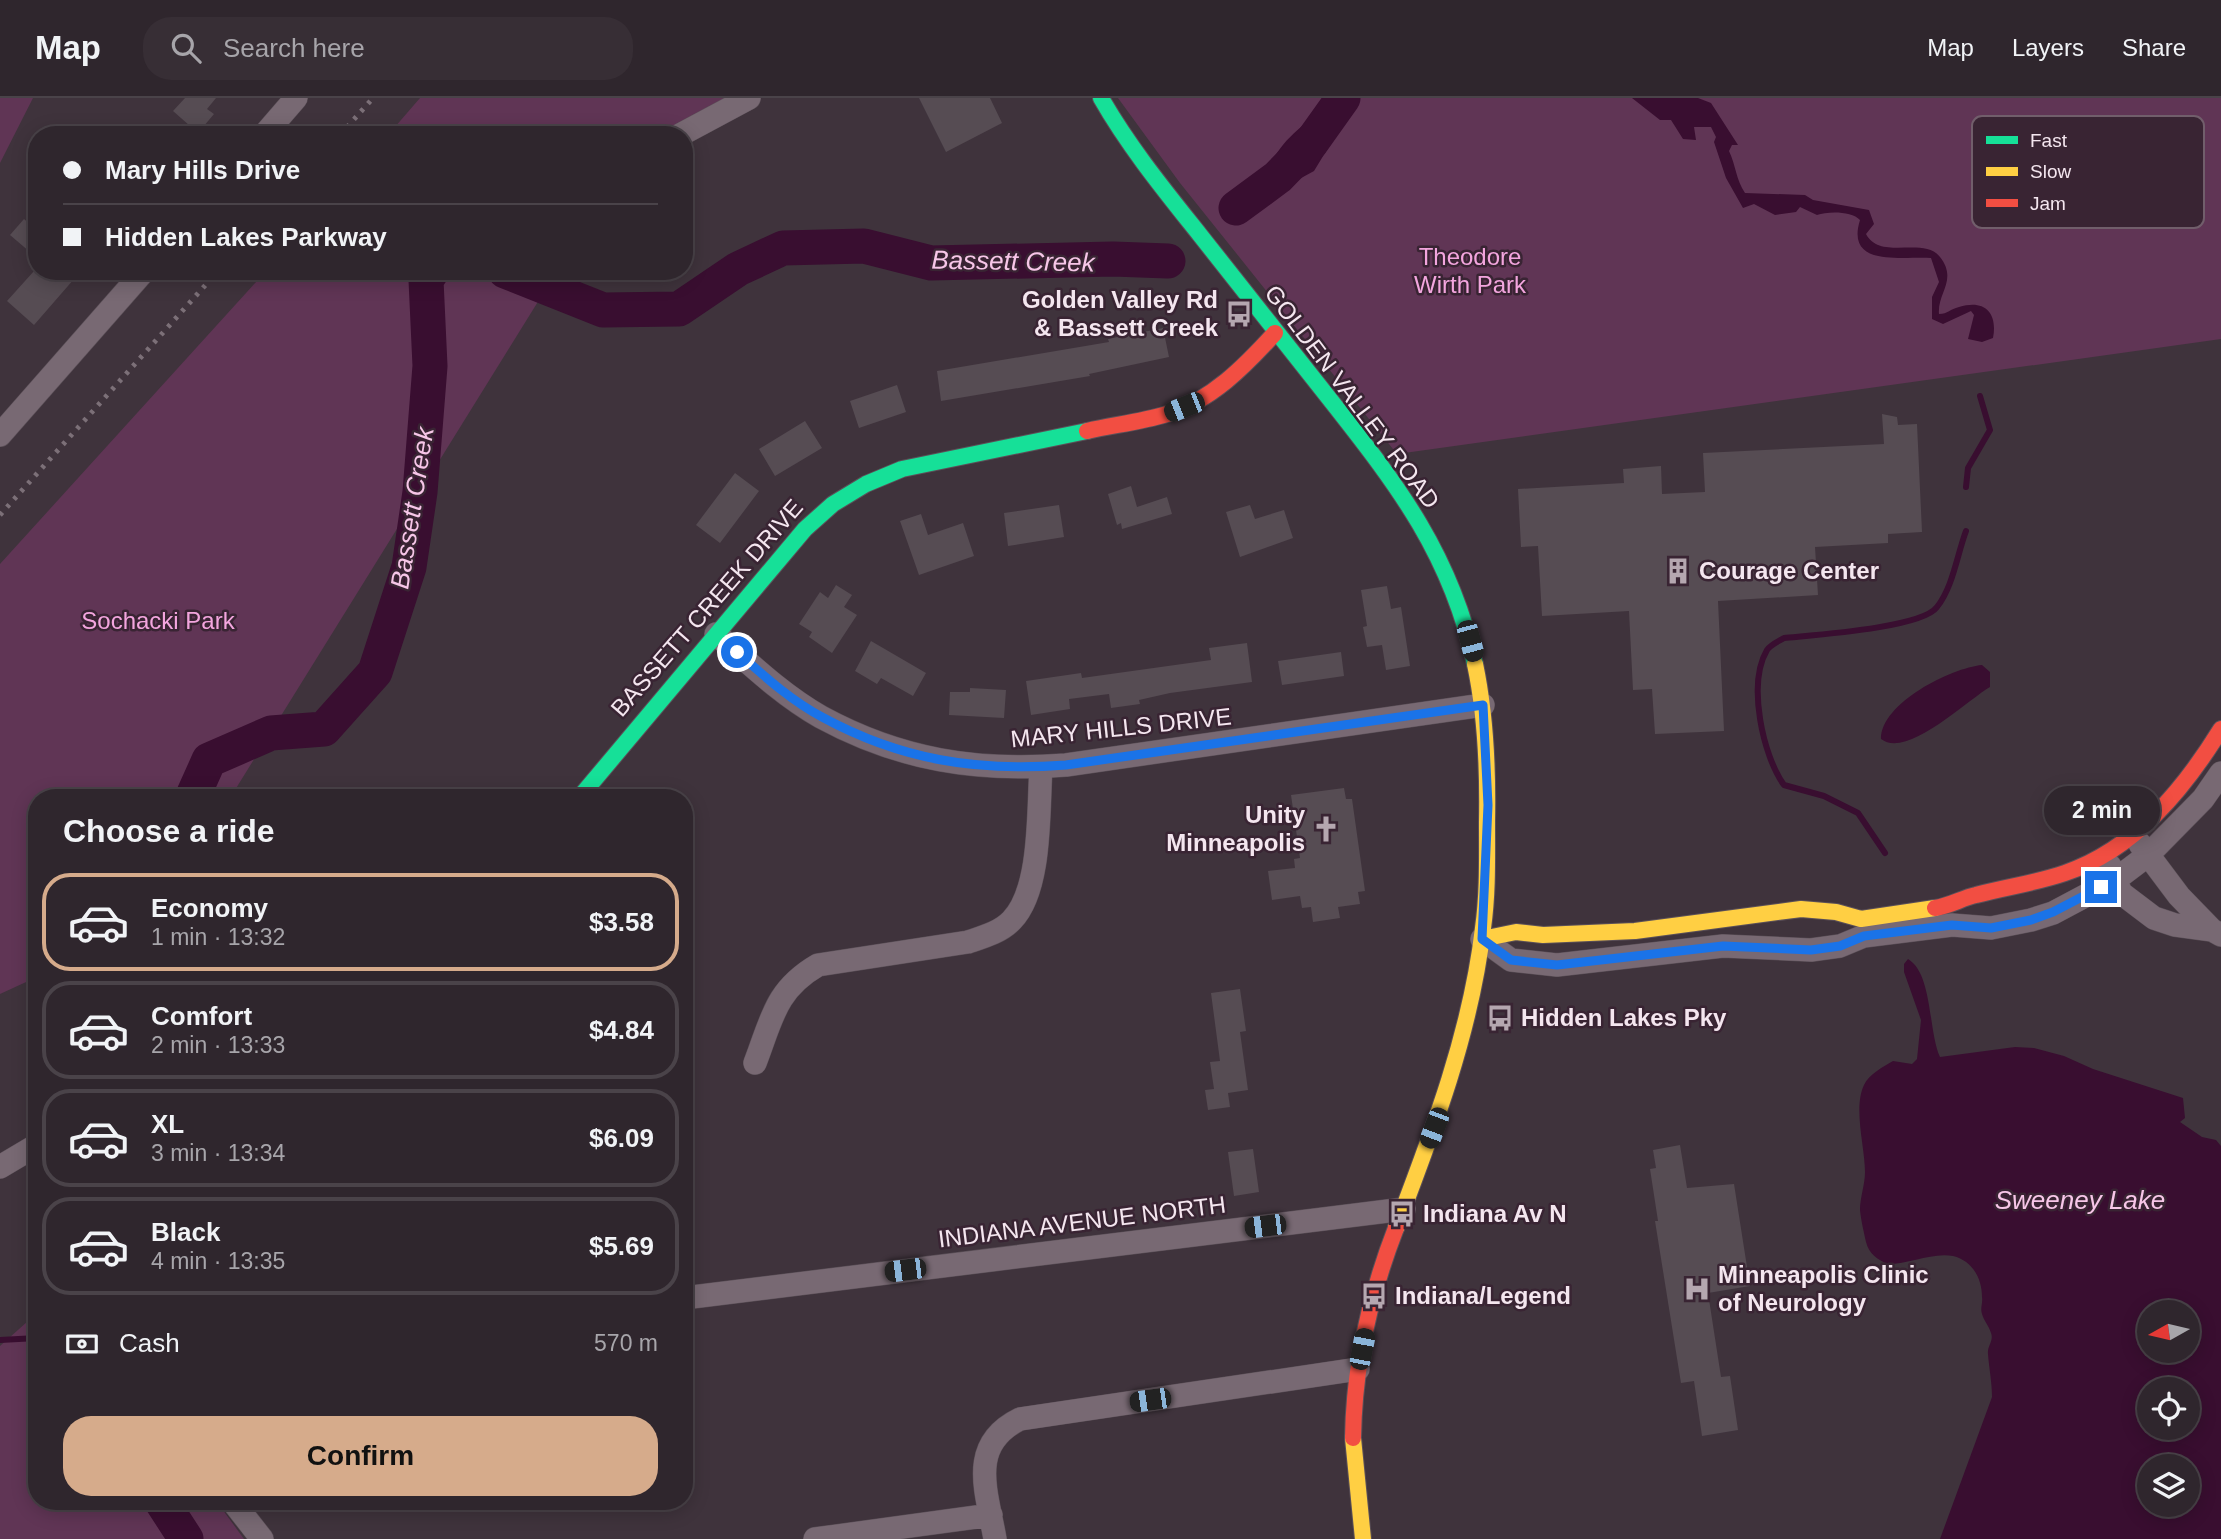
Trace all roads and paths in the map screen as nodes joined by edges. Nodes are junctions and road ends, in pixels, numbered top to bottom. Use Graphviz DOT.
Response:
graph roads {
  1 [pos="296,98"];
  2 [pos="749,98"];
  3 [pos="1101,98"];
  4 [pos="272,126"];
  5 [pos="693,128"];
  6 [pos="136,280"];
  7 [pos="1275,333"];
  8 [pos="0,435"];
  9 [pos="716,634"];
  10 [pos="1483,705"];
  11 [pos="2221,729"];
  12 [pos="1041,767"];
  13 [pos="2221,773"];
  14 [pos="587,789"];
  15 [pos="2133,835"];
  16 [pos="2106,854"];
  17 [pos="2148,856"];
  18 [pos="2115,880"];
  19 [pos="2216,933"];
  20 [pos="1482,939"];
  21 [pos="755,1063"];
  22 [pos="28,1150"];
  23 [pos="0,1167"];
  24 [pos="1404,1209"];
  25 [pos="693,1297"];
  26 [pos="1358,1369"];
  27 [pos="238,1510"];
  28 [pos="991,1515"];
  29 [pos="262,1539"];
  30 [pos="815,1539"];
  31 [pos="995,1539"];
  32 [pos="1363,1539"];
  1 -- 4 [label="street"];
  2 -- 5 [label="street"];
  3 -- 7 [label="street, GOLDEN VALLEY ROAD"];
  6 -- 8 [label="street"];
  7 -- 9 [label="street, BASSETT CREEK DRIVE"];
  7 -- 10 [label="street, GOLDEN VALLEY ROAD"];
  9 -- 12 [label="street, MARY HILLS DRIVE"];
  9 -- 14 [label="street, BASSETT CREEK DRIVE"];
  10 -- 12 [label="street, MARY HILLS DRIVE"];
  10 -- 20 [label="street, GOLDEN VALLEY ROAD"];
  11 -- 15 [label="street"];
  12 -- 21 [label="street"];
  13 -- 17 [label="street"];
  15 -- 16 [label="street"];
  15 -- 17 [label="street"];
  16 -- 18 [label="street"];
  16 -- 20 [label="street"];
  17 -- 18 [label="street"];
  17 -- 19 [label="street"];
  18 -- 19 [label="street"];
  18 -- 20 [label="street"];
  20 -- 24 [label="street, GOLDEN VALLEY ROAD"];
  22 -- 23 [label="street"];
  24 -- 25 [label="street, INDIANA AVENUE NORTH"];
  24 -- 26 [label="street, GOLDEN VALLEY ROAD"];
  26 -- 28 [label="street"];
  26 -- 32 [label="street, GOLDEN VALLEY ROAD"];
  27 -- 29 [label="street"];
  28 -- 30 [label="street"];
  28 -- 31 [label="street"];
}
